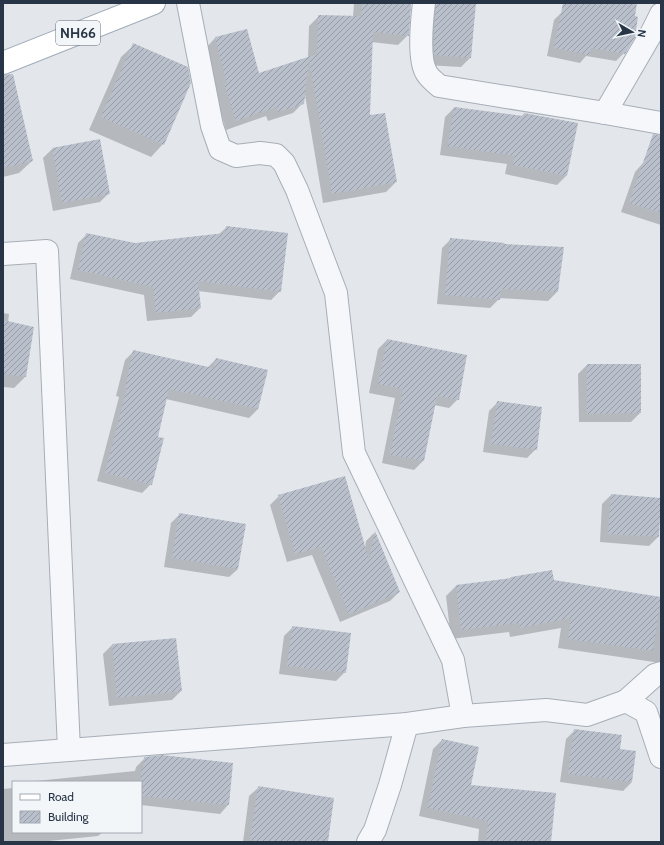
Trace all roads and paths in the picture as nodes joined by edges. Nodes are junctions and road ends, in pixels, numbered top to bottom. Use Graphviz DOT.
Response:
graph roads {
  1 [pos="154,3"];
  2 [pos="188,3"];
  3 [pos="424,3"];
  4 [pos="661,14"];
  5 [pos="3,63"];
  6 [pos="605,112"];
  7 [pos="661,124"];
  8 [pos="3,254"];
  9 [pos="661,673"];
  10 [pos="626,701"];
  11 [pos="463,716"];
  12 [pos="407,724"];
  13 [pos="69,750"];
  14 [pos="3,755"];
  15 [pos="661,757"];
  16 [pos="368,842"];
  1 -- 5 [label="main road, NH66"];
  2 -- 11 [label="street"];
  3 -- 6 [label="street"];
  4 -- 6 [label="street"];
  6 -- 7 [label="street"];
  8 -- 13 [label="street"];
  9 -- 10 [label="street"];
  10 -- 11 [label="street"];
  10 -- 15 [label="street"];
  11 -- 12 [label="street"];
  12 -- 13 [label="street"];
  12 -- 16 [label="street"];
  13 -- 14 [label="street"];
}
